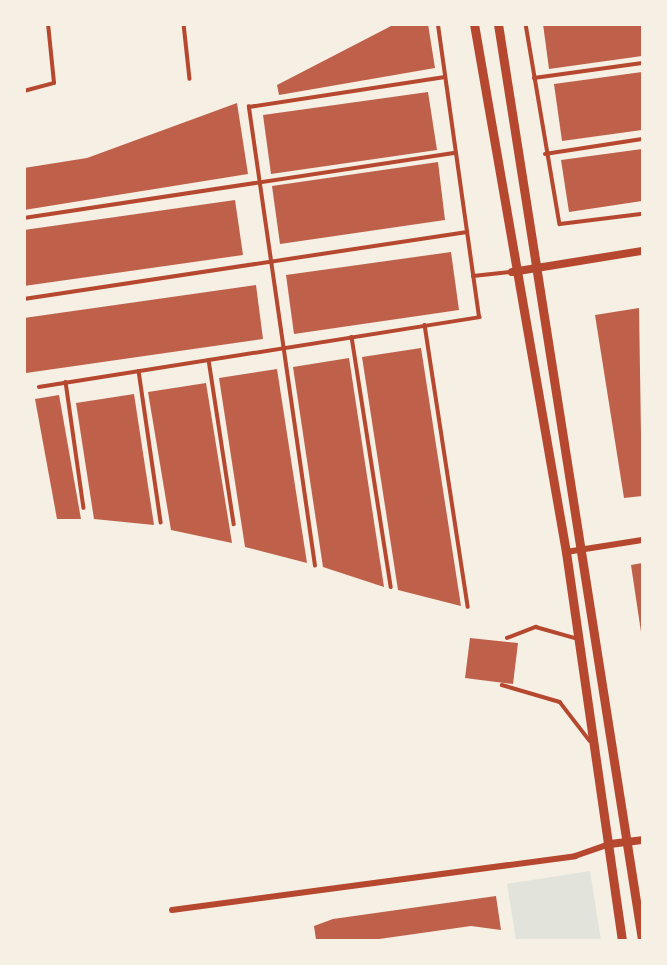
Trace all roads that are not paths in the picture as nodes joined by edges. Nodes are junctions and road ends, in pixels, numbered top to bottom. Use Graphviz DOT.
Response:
graph roads {
  1 [pos="48,24"];
  2 [pos="184,24"];
  3 [pos="438,24"];
  4 [pos="474,24"];
  5 [pos="498,24"];
  6 [pos="526,24"];
  7 [pos="642,63"];
  8 [pos="445,77"];
  9 [pos="534,78"];
  10 [pos="190,79"];
  11 [pos="24,91"];
  12 [pos="642,139"];
  13 [pos="456,153"];
  14 [pos="545,154"];
  15 [pos="260,182"];
  16 [pos="642,214"];
  17 [pos="24,218"];
  18 [pos="467,232"];
  19 [pos="642,250"];
  20 [pos="272,262"];
  21 [pos="537,268"];
  22 [pos="512,272"];
  23 [pos="473,276"];
  24 [pos="24,299"];
  25 [pos="425,325"];
  26 [pos="352,337"];
  27 [pos="285,348"];
  28 [pos="208,360"];
  29 [pos="139,371"];
  30 [pos="66,382"];
  31 [pos="39,387"];
  32 [pos="84,508"];
  33 [pos="161,522"];
  34 [pos="234,524"];
  35 [pos="642,540"];
  36 [pos="582,550"];
  37 [pos="566,552"];
  38 [pos="315,566"];
  39 [pos="391,587"];
  40 [pos="468,607"];
  41 [pos="507,638"];
  42 [pos="579,639"];
  43 [pos="502,685"];
  44 [pos="595,749"];
  45 [pos="642,840"];
  46 [pos="629,842"];
  47 [pos="610,844"];
  48 [pos="172,910"];
  49 [pos="642,939"];
  50 [pos="622,940"];
  1 -- 11 [label="lane"];
  2 -- 10 [label="lane"];
  3 -- 8 [label="lane"];
  4 -- 22 [label="main road"];
  5 -- 21 [label="main road"];
  6 -- 9 [label="lane"];
  7 -- 9 [label="lane"];
  8 -- 13 [label="lane"];
  8 -- 15 [label="lane"];
  9 -- 14 [label="lane"];
  12 -- 14 [label="lane"];
  13 -- 15 [label="lane"];
  13 -- 18 [label="lane"];
  14 -- 16 [label="lane"];
  15 -- 17 [label="lane"];
  15 -- 20 [label="lane"];
  18 -- 20 [label="lane"];
  18 -- 23 [label="lane"];
  19 -- 21 [label="street"];
  20 -- 24 [label="lane"];
  20 -- 27 [label="lane"];
  21 -- 22 [label="street"];
  21 -- 36 [label="main road"];
  22 -- 23 [label="lane"];
  22 -- 37 [label="main road"];
  23 -- 25 [label="lane"];
  25 -- 26 [label="lane"];
  25 -- 40 [label="lane"];
  26 -- 27 [label="lane"];
  26 -- 39 [label="lane"];
  27 -- 28 [label="lane"];
  27 -- 38 [label="lane"];
  28 -- 29 [label="lane"];
  28 -- 34 [label="lane"];
  29 -- 30 [label="lane"];
  29 -- 33 [label="lane"];
  30 -- 31 [label="lane"];
  30 -- 32 [label="lane"];
  35 -- 36 [label="street"];
  36 -- 37 [label="street"];
  36 -- 46 [label="main road"];
  37 -- 42 [label="main road"];
  41 -- 42 [label="lane"];
  42 -- 44 [label="main road"];
  43 -- 44 [label="lane"];
  44 -- 47 [label="main road"];
  45 -- 46 [label="street"];
  46 -- 47 [label="street"];
  46 -- 49 [label="main road"];
  47 -- 48 [label="street"];
  47 -- 50 [label="main road"];
}
